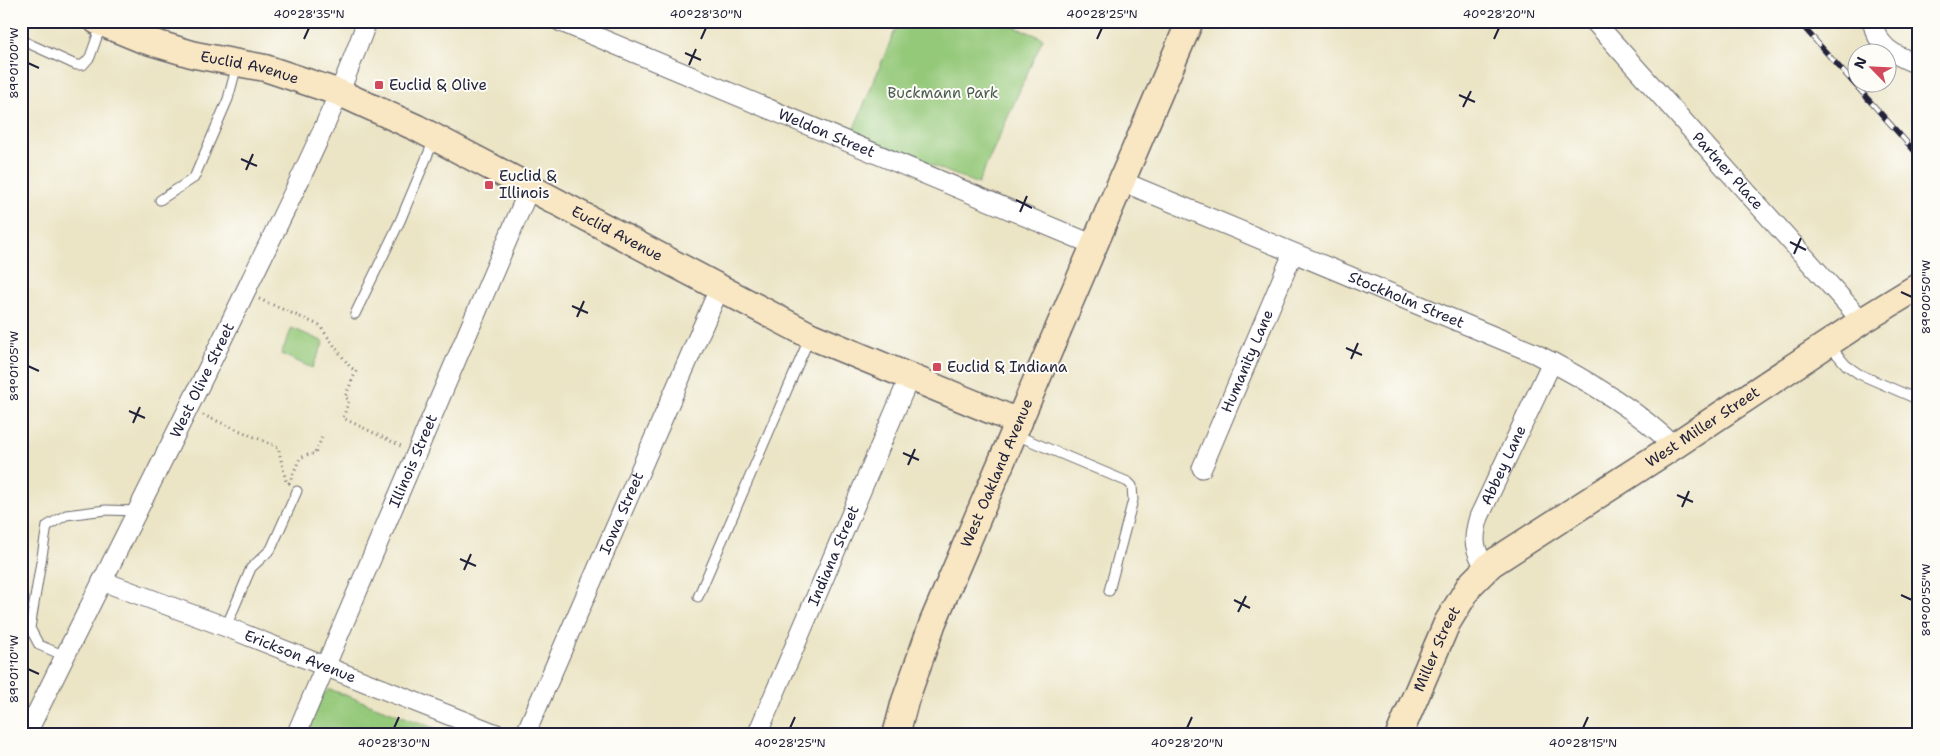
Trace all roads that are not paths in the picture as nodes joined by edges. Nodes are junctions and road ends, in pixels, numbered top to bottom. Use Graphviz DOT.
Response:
graph roads {
  1 [pos="367,21"];
  2 [pos="559,21"];
  3 [pos="1190,21"];
  4 [pos="1594,21"];
  5 [pos="100,22"];
  6 [pos="1872,22"];
  7 [pos="21,40"];
  8 [pos="238,63"];
  9 [pos="1919,65"];
  10 [pos="340,93"];
  11 [pos="436,138"];
  12 [pos="1121,182"];
  13 [pos="530,187"];
  14 [pos="160,200"];
  15 [pos="1094,245"];
  16 [pos="1293,253"];
  17 [pos="1919,286"];
  18 [pos="719,289"];
  19 [pos="355,314"];
  20 [pos="1862,321"];
  21 [pos="810,336"];
  22 [pos="1828,344"];
  23 [pos="1552,362"];
  24 [pos="910,376"];
  25 [pos="1919,400"];
  26 [pos="1016,428"];
  27 [pos="1674,446"];
  28 [pos="1202,468"];
  29 [pos="297,491"];
  30 [pos="137,511"];
  31 [pos="1486,570"];
  32 [pos="102,581"];
  33 [pos="1110,591"];
  34 [pos="698,597"];
  35 [pos="226,627"];
  36 [pos="65,656"];
  37 [pos="325,667"];
  38 [pos="26,735"];
  39 [pos="296,735"];
  40 [pos="499,735"];
  41 [pos="525,735"];
  42 [pos="757,735"];
  43 [pos="896,735"];
  44 [pos="1398,735"];
  1 -- 10 [label="street, West Olive Street"];
  2 -- 15 [label="street, Weldon Street"];
  3 -- 12 [label="street, West Oakland Avenue"];
  4 -- 20 [label="street, Partner Place"];
  5 -- 7 [label="lane"];
  5 -- 8 [label="street, Euclid Avenue"];
  6 -- 9 [label="street"];
  8 -- 10 [label="street, Euclid Avenue"];
  8 -- 14 [label="lane"];
  10 -- 11 [label="street, Euclid Avenue"];
  10 -- 30 [label="street, West Olive Street"];
  11 -- 13 [label="street, Euclid Avenue"];
  11 -- 19 [label="lane"];
  12 -- 15 [label="street, West Oakland Avenue"];
  12 -- 16 [label="street, Stockholm Street"];
  13 -- 18 [label="street, Euclid Avenue"];
  13 -- 37 [label="street, Illinois Street"];
  15 -- 26 [label="street, West Oakland Avenue"];
  16 -- 23 [label="street, Stockholm Street"];
  16 -- 28 [label="street, Humanity Lane"];
  17 -- 20 [label="street, West Miller Street"];
  18 -- 21 [label="street, Euclid Avenue"];
  18 -- 41 [label="street, Iowa Street"];
  20 -- 22 [label="street, West Miller Street"];
  21 -- 24 [label="street, Euclid Avenue"];
  21 -- 34 [label="lane"];
  22 -- 25 [label="lane"];
  22 -- 27 [label="street, West Miller Street"];
  23 -- 27 [label="street, Stockholm Street"];
  23 -- 31 [label="street, Abbey Lane"];
  24 -- 26 [label="street, Euclid Avenue"];
  24 -- 42 [label="street, Indiana Street"];
  26 -- 33 [label="lane"];
  26 -- 43 [label="street, West Oakland Avenue"];
  27 -- 31 [label="street, West Miller Street"];
  29 -- 35 [label="lane"];
  30 -- 32 [label="street, West Olive Street"];
  30 -- 36 [label="lane"];
  31 -- 44 [label="street, Miller Street"];
  32 -- 35 [label="street, Erickson Avenue"];
  32 -- 36 [label="street, West Olive Street"];
  35 -- 37 [label="street, Erickson Avenue"];
  36 -- 38 [label="street, West Olive Street"];
  37 -- 39 [label="street, Illinois Street"];
  37 -- 40 [label="street, Erickson Avenue"];
}
